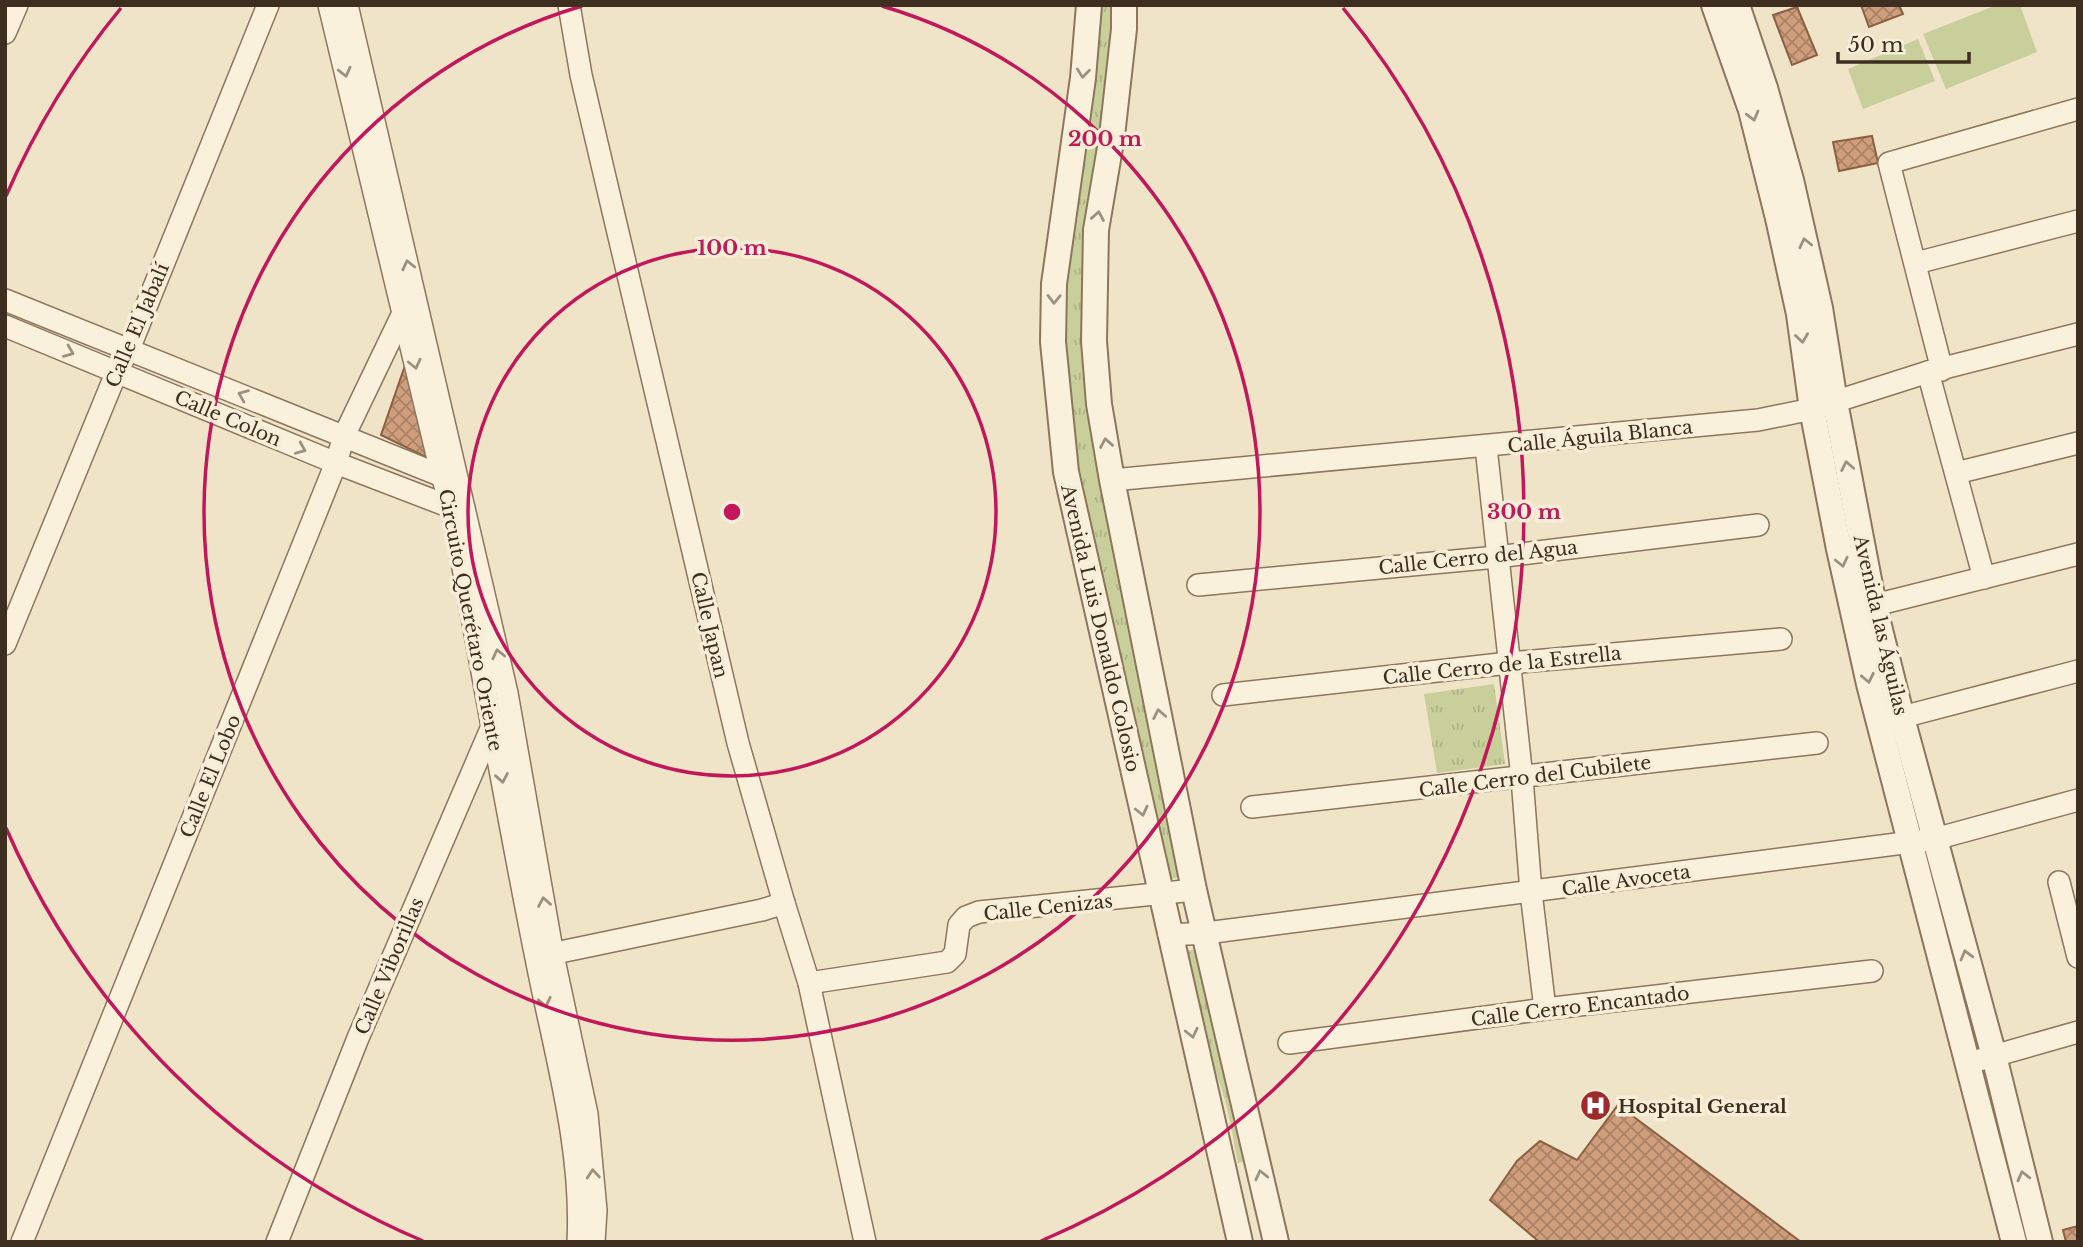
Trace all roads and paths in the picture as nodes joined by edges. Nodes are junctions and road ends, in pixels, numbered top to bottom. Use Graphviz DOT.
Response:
graph roads {
  1 [pos="17,5"];
  2 [pos="268,5"];
  3 [pos="328,5"];
  4 [pos="347,5"];
  5 [pos="569,5"];
  6 [pos="1088,5"];
  7 [pos="1124,5"];
  8 [pos="1714,5"];
  9 [pos="1737,5"];
  10 [pos="5,33"];
  11 [pos="1746,63"];
  12 [pos="2078,109"];
  13 [pos="2078,220"];
  14 [pos="1916,263"];
  15 [pos="5,300"];
  16 [pos="403,313"];
  17 [pos="5,326"];
  18 [pos="2078,334"];
  19 [pos="129,349"];
  20 [pos="117,371"];
  21 [pos="1935,371"];
  22 [pos="1823,405"];
  23 [pos="344,436"];
  24 [pos="2078,443"];
  25 [pos="1486,447"];
  26 [pos="336,463"];
  27 [pos="1956,473"];
  28 [pos="451,478"];
  29 [pos="1112,480"];
  30 [pos="459,510"];
  31 [pos="1758,525"];
  32 [pos="2078,554"];
  33 [pos="1497,556"];
  34 [pos="1984,578"];
  35 [pos="1198,585"];
  36 [pos="1864,608"];
  37 [pos="1782,639"];
  38 [pos="5,645"];
  39 [pos="1509,663"];
  40 [pos="2078,671"];
  41 [pos="508,693"];
  42 [pos="1223,695"];
  43 [pos="1890,721"];
  44 [pos="492,725"];
  45 [pos="1817,743"];
  46 [pos="1522,778"];
  47 [pos="2078,800"];
  48 [pos="1252,807"];
  49 [pos="1923,840"];
  50 [pos="2059,881"];
  51 [pos="1194,890"];
  52 [pos="1531,892"];
  53 [pos="1161,895"];
  54 [pos="784,903"];
  55 [pos="2073,919"];
  56 [pos="1206,933"];
  57 [pos="1169,935"];
  58 [pos="544,956"];
  59 [pos="2078,957"];
  60 [pos="1872,971"];
  61 [pos="809,983"];
  62 [pos="1545,1009"];
  63 [pos="2078,1032"];
  64 [pos="1289,1043"];
  65 [pos="1994,1056"];
  66 [pos="1969,1063"];
  67 [pos="588,1209"];
  68 [pos="22,1242"];
  69 [pos="277,1242"];
  70 [pos="578,1242"];
  71 [pos="594,1242"];
  72 [pos="865,1242"];
  73 [pos="1240,1242"];
  74 [pos="1276,1242"];
  75 [pos="2014,1242"];
  76 [pos="2040,1242"];
  1 -- 10 [label="street"];
  2 -- 19 [label="street, Calle El Jabalí"];
  3 -- 16 [label="street, Circuito Querétaro Oriente, one-way"];
  28 -- 4 [label="street, Circuito Querétaro Oriente, one-way"];
  5 -- 54 [label="street, Calle Japan"];
  6 -- 53 [label="street, Avenida Luis Donaldo Colosio, one-way"];
  29 -- 7 [label="street, Avenida Luis Donaldo Colosio, one-way"];
  8 -- 11 [label="street, Avenida las Águilas"];
  9 -- 11 [label="street, Avenida las Águilas"];
  11 -- 22 [label="street, Avenida las Águilas"];
  12 -- 14 [label="street"];
  13 -- 14 [label="street"];
  14 -- 21 [label="street"];
  15 -- 19 [label="street, Calle Colon"];
  16 -- 23 [label="street, Calle El Lobo"];
  16 -- 28 [label="street, Circuito Querétaro Oriente, one-way"];
  17 -- 20 [label="street, Calle Colon, one-way"];
  18 -- 21 [label="street, Calle Águila Blanca"];
  19 -- 20 [label="street, Calle El Jabalí"];
  23 -- 19 [label="street, Calle Colon, one-way"];
  20 -- 26 [label="street, Calle Colon, one-way"];
  20 -- 38 [label="street, Calle El Jabalí"];
  21 -- 22 [label="street, Calle Águila Blanca"];
  21 -- 27 [label="street"];
  22 -- 25 [label="street, Calle Águila Blanca"];
  22 -- 36 [label="street, Avenida las Águilas"];
  23 -- 26 [label="street, Calle El Lobo"];
  23 -- 28 [label="street, Calle Colon"];
  24 -- 27 [label="street"];
  25 -- 29 [label="street, Calle Águila Blanca"];
  25 -- 33 [label="street"];
  26 -- 30 [label="street, Calle Colon"];
  26 -- 68 [label="street, Calle El Lobo"];
  27 -- 34 [label="street"];
  28 -- 30 [label="street, Circuito Querétaro Oriente"];
  51 -- 29 [label="street, Avenida Luis Donaldo Colosio, one-way"];
  41 -- 30 [label="street, Circuito Querétaro Oriente, one-way"];
  30 -- 44 [label="street, Circuito Querétaro Oriente"];
  31 -- 33 [label="street, Calle Cerro del Agua"];
  32 -- 34 [label="street"];
  33 -- 35 [label="street, Calle Cerro del Agua"];
  33 -- 39 [label="street"];
  34 -- 36 [label="street"];
  36 -- 43 [label="street, Avenida las Águilas"];
  37 -- 39 [label="street, Calle Cerro de la Estrella"];
  39 -- 42 [label="street, Calle Cerro de la Estrella"];
  39 -- 46 [label="street"];
  40 -- 43 [label="street"];
  41 -- 44 [label="street, Calle Viborillas"];
  58 -- 41 [label="street, Circuito Querétaro Oriente, one-way"];
  43 -- 49 [label="street, Avenida las Águilas"];
  44 -- 58 [label="street, Circuito Querétaro Oriente, one-way"];
  44 -- 69 [label="street, Calle Viborillas"];
  45 -- 46 [label="street, Calle Cerro del Cubilete"];
  46 -- 48 [label="street, Calle Cerro del Cubilete"];
  46 -- 52 [label="street"];
  47 -- 49 [label="street, Calle Avoceta"];
  49 -- 52 [label="street, Calle Avoceta"];
  65 -- 49 [label="street, Avenida las Águilas, one-way"];
  49 -- 66 [label="street, Avenida las Águilas"];
  50 -- 55 [label="street"];
  51 -- 53 [label="street, Calle Cenizas"];
  51 -- 56 [label="street, Avenida Luis Donaldo Colosio"];
  52 -- 56 [label="street, Calle Avoceta"];
  52 -- 62 [label="street"];
  53 -- 57 [label="street, Avenida Luis Donaldo Colosio"];
  53 -- 61 [label="street, Calle Cenizas"];
  54 -- 58 [label="street"];
  54 -- 61 [label="street, Calle Japan"];
  55 -- 59 [label="street"];
  56 -- 57 [label="street, Calle Avoceta"];
  74 -- 56 [label="street, Avenida Luis Donaldo Colosio, one-way"];
  57 -- 73 [label="street, Avenida Luis Donaldo Colosio, one-way"];
  58 -- 67 [label="street, Circuito Querétaro Oriente"];
  60 -- 62 [label="street, Calle Cerro Encantado"];
  61 -- 72 [label="street, Calle Japan"];
  62 -- 64 [label="street, Calle Cerro Encantado"];
  63 -- 65 [label="street"];
  65 -- 66 [label="street"];
  76 -- 65 [label="street, Avenida las Águilas, one-way"];
  66 -- 75 [label="street, Avenida las Águilas"];
  67 -- 70 [label="street, Circuito Querétaro Oriente"];
  67 -- 71 [label="street, Circuito Querétaro Oriente"];
}
